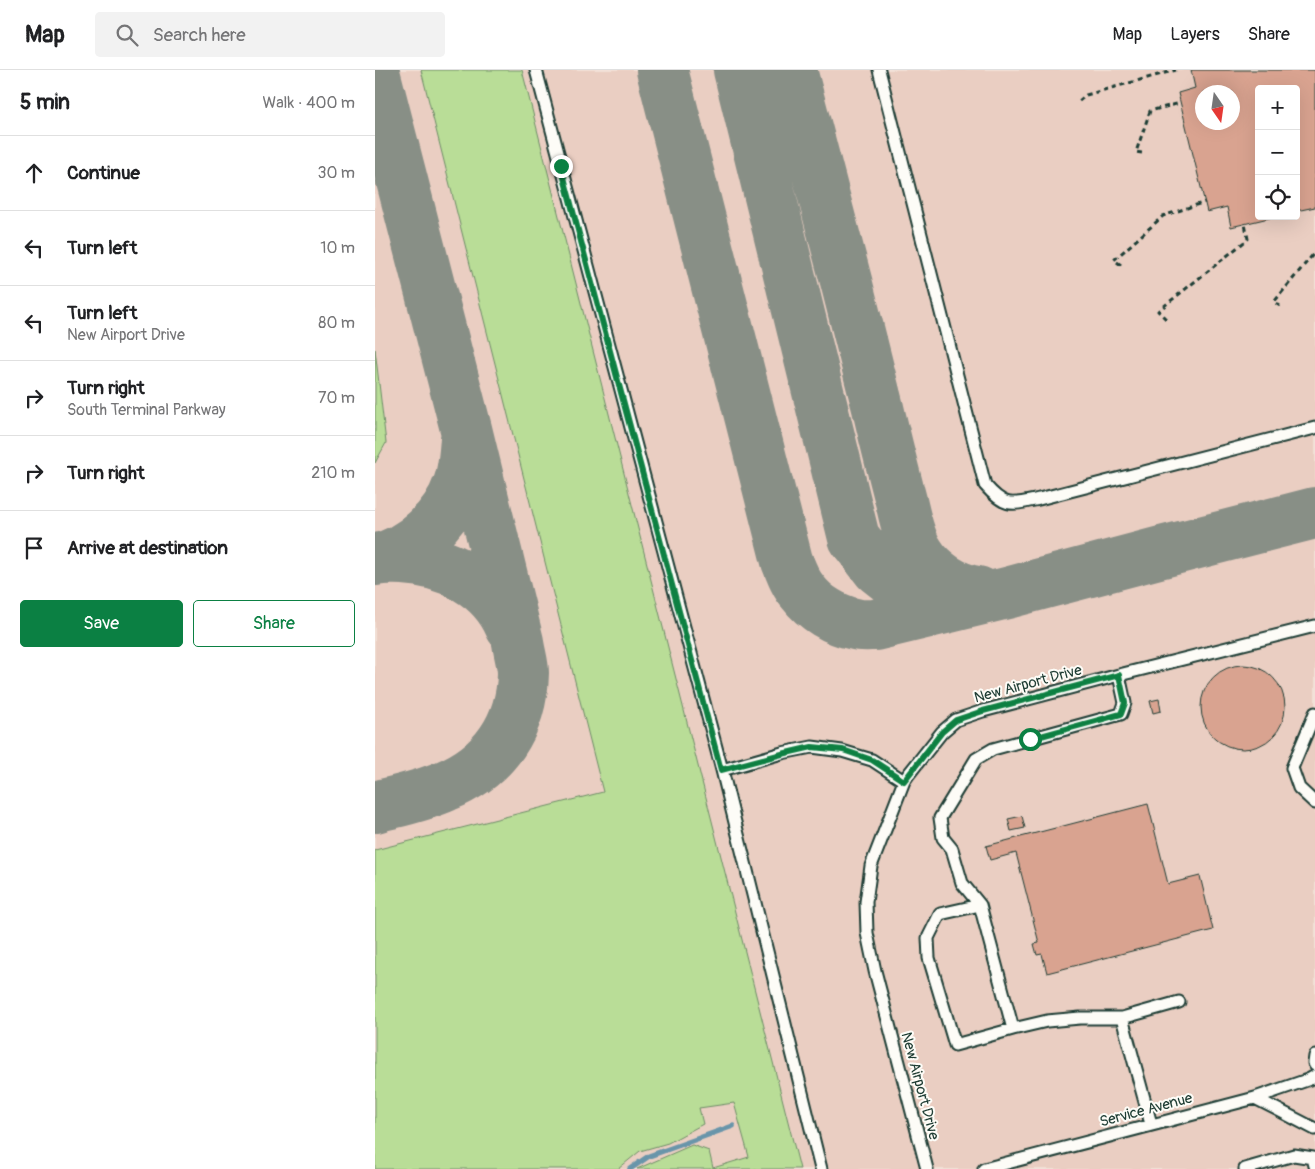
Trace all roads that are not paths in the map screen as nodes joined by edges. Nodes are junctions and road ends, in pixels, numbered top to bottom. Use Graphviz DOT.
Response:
graph roads {
  1 [pos="535,70"];
  2 [pos="879,70"];
  3 [pos="1315,428"];
  4 [pos="1315,626"];
  5 [pos="1119,675"];
  6 [pos="1315,713"];
  7 [pos="721,770"];
  8 [pos="904,781"];
  9 [pos="1315,803"];
  10 [pos="979,905"];
  11 [pos="1179,1002"];
  12 [pos="1122,1018"];
  13 [pos="1013,1029"];
  14 [pos="1315,1056"];
  15 [pos="1315,1065"];
  16 [pos="1315,1076"];
  17 [pos="1255,1098"];
  18 [pos="1151,1124"];
  19 [pos="1315,1130"];
  20 [pos="1315,1166"];
  21 [pos="821,1169"];
  22 [pos="927,1169"];
  23 [pos="984,1169"];
  24 [pos="1245,1169"];
  1 -- 7 [label="lane"];
  2 -- 3 [label="lane"];
  4 -- 5 [label="lane, New Airport Drive"];
  5 -- 8 [label="lane, New Airport Drive"];
  5 -- 10 [label="lane"];
  6 -- 9 [label="lane"];
  7 -- 8 [label="lane"];
  7 -- 21 [label="lane"];
  8 -- 22 [label="lane, New Airport Drive"];
  10 -- 13 [label="lane"];
  10 -- 13 [label="lane"];
  11 -- 12 [label="lane"];
  12 -- 13 [label="lane"];
  12 -- 18 [label="lane"];
  14 -- 15 [label="lane"];
  16 -- 17 [label="lane, Service Avenue"];
  17 -- 18 [label="lane, Service Avenue"];
  17 -- 19 [label="lane"];
  18 -- 23 [label="lane, Service Avenue"];
  20 -- 24 [label="lane"];
}
